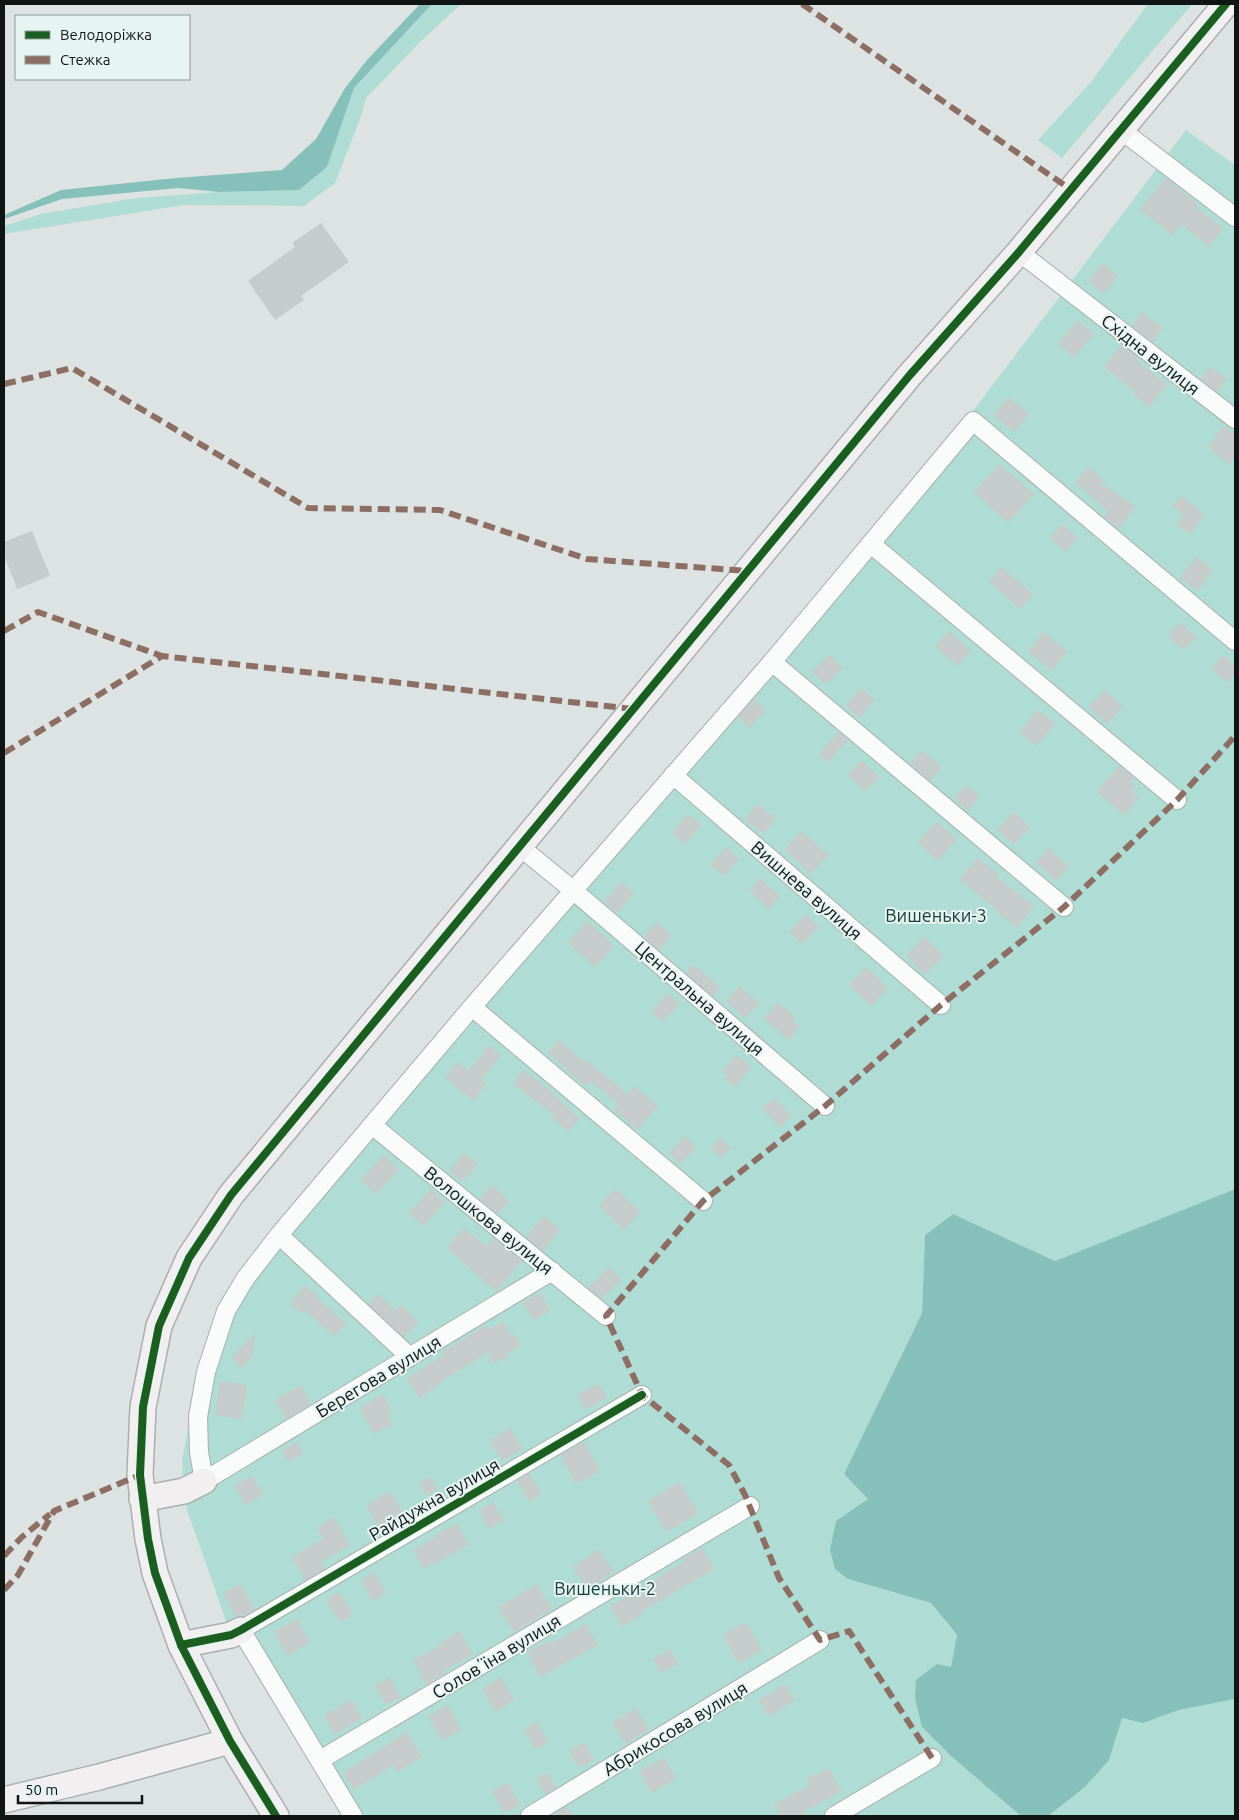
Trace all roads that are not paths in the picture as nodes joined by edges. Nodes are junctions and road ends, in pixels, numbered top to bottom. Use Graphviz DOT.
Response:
graph roads {
  1 [pos="1226,4"];
  2 [pos="1121,130"];
  3 [pos="1235,217"];
  4 [pos="1019,252"];
  5 [pos="1235,419"];
  6 [pos="871,544"];
  7 [pos="1235,641"];
  8 [pos="772,662"];
  9 [pos="673,775"];
  10 [pos="1177,800"];
  11 [pos="519,846"];
  12 [pos="574,891"];
  13 [pos="1064,907"];
  14 [pos="941,1005"];
  15 [pos="472,1007"];
  16 [pos="825,1106"];
  17 [pos="372,1125"];
  18 [pos="703,1200"];
  19 [pos="279,1236"];
  20 [pos="552,1271"];
  21 [pos="606,1316"];
  22 [pos="410,1357"];
  23 [pos="642,1394"];
  24 [pos="204,1481"];
  25 [pos="142,1499"];
  26 [pos="750,1506"];
  27 [pos="241,1630"];
  28 [pos="820,1640"];
  29 [pos="181,1645"];
  30 [pos="230,1741"];
  31 [pos="932,1758"];
  32 [pos="320,1760"];
  33 [pos="4,1800"];
  34 [pos="276,1816"];
  35 [pos="353,1816"];
  36 [pos="530,1816"];
  37 [pos="834,1816"];
  1 -- 2 [label="street"];
  2 -- 3 [label="street"];
  2 -- 4 [label="street"];
  4 -- 5 [label="street, Східна вулиця"];
  4 -- 11 [label="street"];
  6 -- 7 [label="street"];
  6 -- 8 [label="street"];
  6 -- 10 [label="street"];
  8 -- 9 [label="street"];
  8 -- 13 [label="street"];
  9 -- 12 [label="street"];
  9 -- 14 [label="street, Вишнева вулиця"];
  11 -- 12 [label="street, Центральна вулиця"];
  11 -- 25 [label="street"];
  12 -- 15 [label="street"];
  12 -- 16 [label="street, Центральна вулиця"];
  15 -- 17 [label="street"];
  15 -- 18 [label="street"];
  17 -- 19 [label="street"];
  17 -- 20 [label="street, Волошкова вулиця"];
  19 -- 22 [label="street"];
  19 -- 24 [label="street"];
  20 -- 21 [label="street, Волошкова вулиця"];
  20 -- 22 [label="street, Берегова вулиця"];
  22 -- 24 [label="street, Берегова вулиця"];
  23 -- 27 [label="street, Райдужна вулиця"];
  24 -- 25 [label="street"];
  25 -- 29 [label="street"];
  26 -- 32 [label="street, Соловʼїна вулиця"];
  27 -- 29 [label="street"];
  27 -- 32 [label="street"];
  28 -- 36 [label="street, Абрикосова вулиця"];
  29 -- 30 [label="street"];
  30 -- 33 [label="street"];
  30 -- 34 [label="street"];
  31 -- 37 [label="street"];
  32 -- 35 [label="street"];
}
